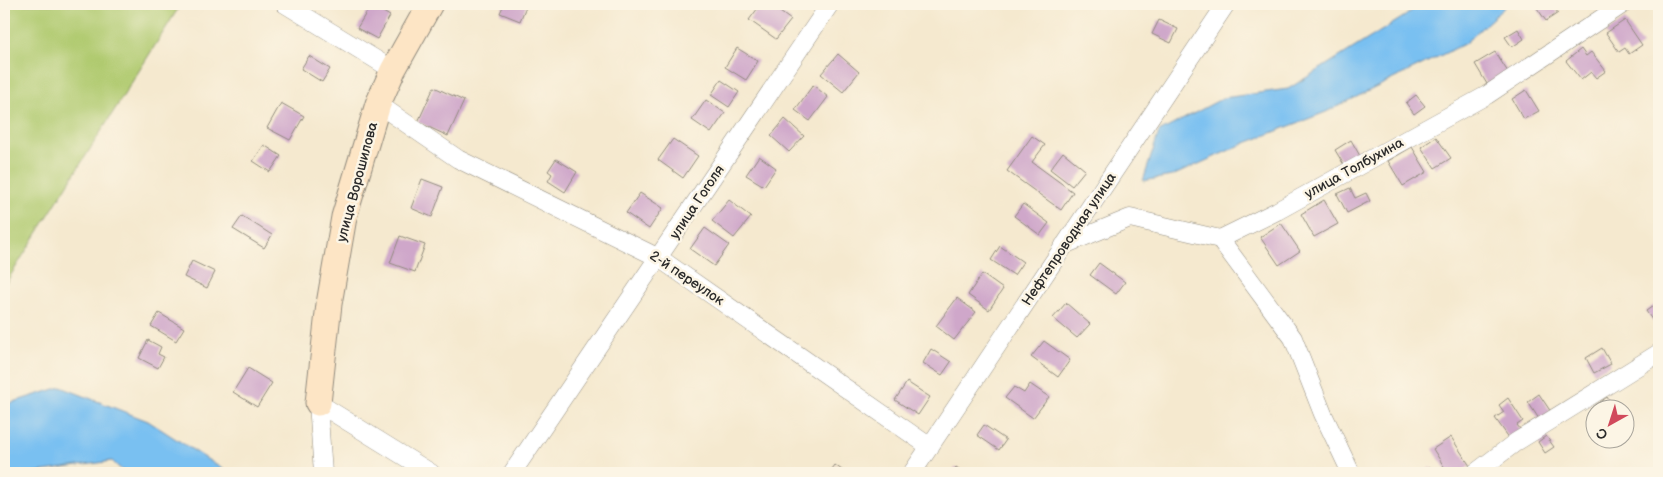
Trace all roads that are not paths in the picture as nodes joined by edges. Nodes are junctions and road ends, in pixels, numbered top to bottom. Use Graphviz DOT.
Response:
graph roads {
  1 [pos="285,4"];
  2 [pos="430,4"];
  3 [pos="830,4"];
  4 [pos="1226,4"];
  5 [pos="1623,4"];
  6 [pos="393,70"];
  7 [pos="378,104"];
  8 [pos="1220,239"];
  9 [pos="1064,246"];
  10 [pos="659,258"];
  11 [pos="1659,353"];
  12 [pos="318,403"];
  13 [pos="930,447"];
  14 [pos="323,473"];
  15 [pos="431,473"];
  16 [pos="512,473"];
  17 [pos="912,473"];
  18 [pos="1351,473"];
  19 [pos="1475,473"];
  1 -- 6 [label="street"];
  2 -- 6 [label="street, улица Ворошилова"];
  3 -- 10 [label="street, улица Гоголя"];
  4 -- 9 [label="street, Нефтепроводная улица"];
  5 -- 8 [label="street, улица Толбухина"];
  6 -- 7 [label="street, улица Ворошилова"];
  7 -- 10 [label="street, 2-й переулок"];
  7 -- 12 [label="street, улица Ворошилова"];
  8 -- 9 [label="street"];
  8 -- 18 [label="street"];
  9 -- 13 [label="street, Нефтепроводная улица"];
  10 -- 13 [label="street, 2-й переулок"];
  10 -- 16 [label="street, улица Гоголя"];
  11 -- 19 [label="street"];
  12 -- 14 [label="street"];
  12 -- 15 [label="street"];
  13 -- 17 [label="street, Нефтепроводная улица"];
}
